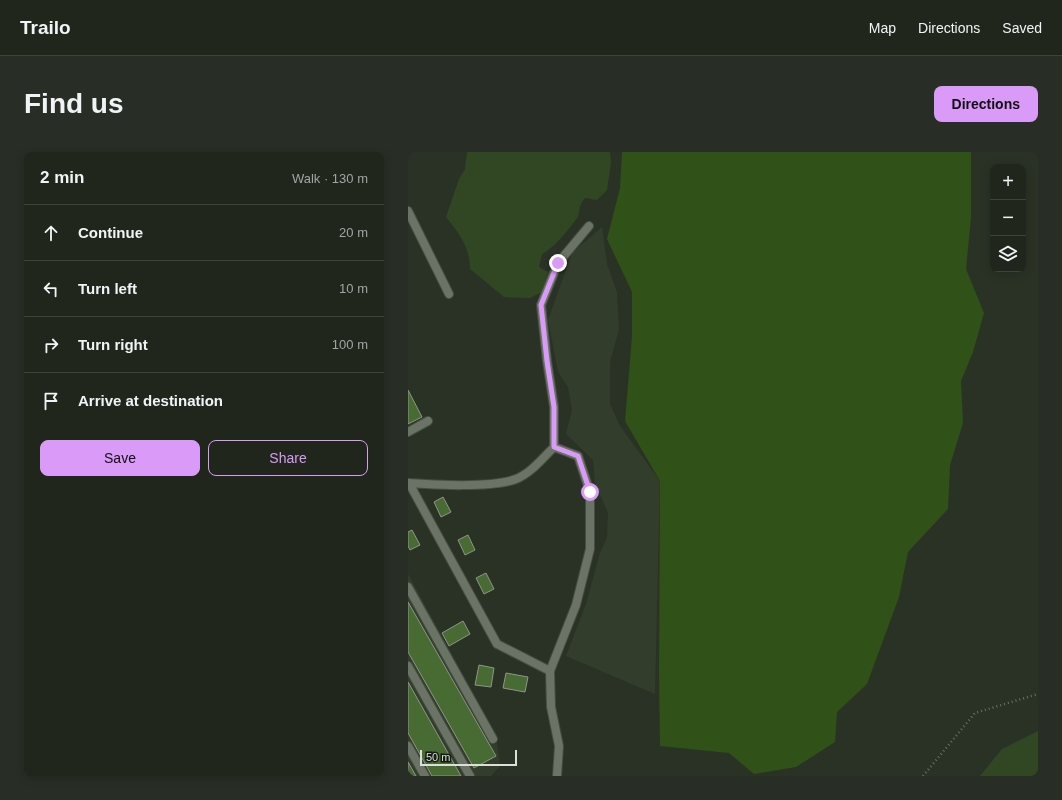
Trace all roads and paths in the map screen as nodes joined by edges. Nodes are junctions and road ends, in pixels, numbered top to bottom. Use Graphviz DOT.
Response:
graph roads {
  1 [pos="408,211"];
  2 [pos="589,226"];
  3 [pos="449,294"];
  4 [pos="428,421"];
  5 [pos="408,432"];
  6 [pos="554,447"];
  7 [pos="409,483"];
  8 [pos="408,587"];
  9 [pos="408,666"];
  10 [pos="550,670"];
  11 [pos="1038,694"];
  12 [pos="493,739"];
  13 [pos="408,746"];
  14 [pos="425,776"];
  15 [pos="470,776"];
  16 [pos="557,776"];
  17 [pos="923,776"];
  1 -- 3 [label="lane"];
  2 -- 6 [label="lane"];
  4 -- 5 [label="lane"];
  6 -- 7 [label="lane"];
  6 -- 10 [label="lane"];
  7 -- 10 [label="lane"];
  8 -- 12 [label="lane"];
  9 -- 15 [label="lane"];
  10 -- 16 [label="lane"];
  11 -- 17 [label="path"];
  13 -- 14 [label="lane"];
}
